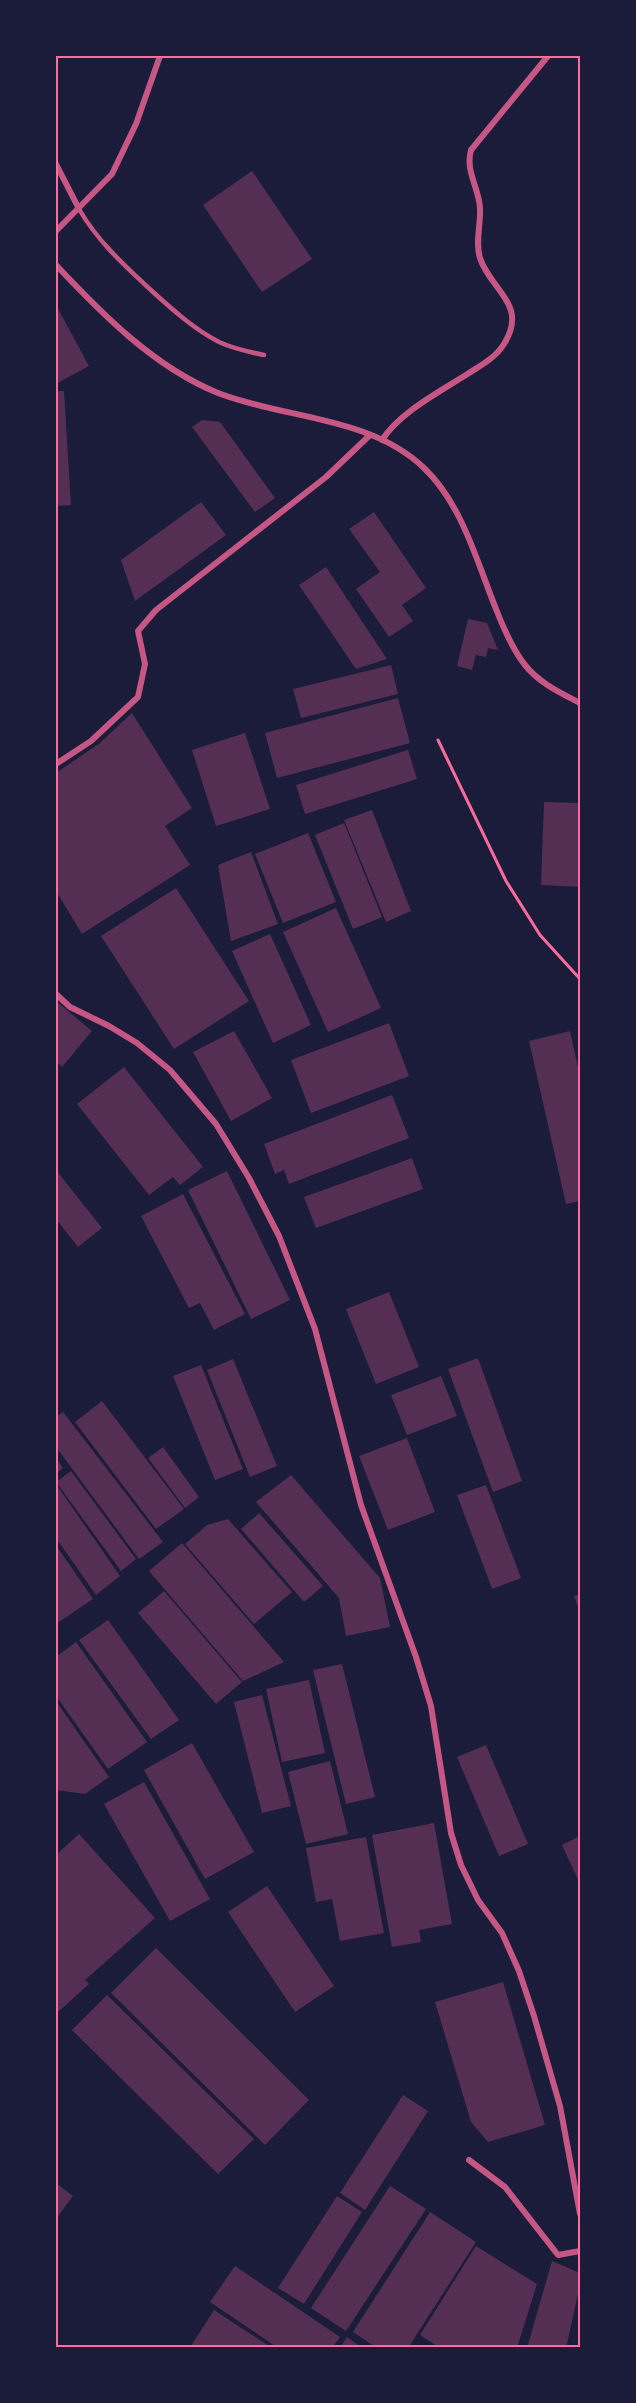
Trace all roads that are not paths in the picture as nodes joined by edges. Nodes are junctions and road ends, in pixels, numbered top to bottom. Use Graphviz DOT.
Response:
graph roads {
  1 [pos="160,56"];
  2 [pos="548,56"];
  3 [pos="56,164"];
  4 [pos="79,209"];
  5 [pos="56,231"];
  6 [pos="56,265"];
  7 [pos="264,355"];
  8 [pos="370,435"];
  9 [pos="382,440"];
  10 [pos="580,703"];
  11 [pos="56,764"];
  12 [pos="56,994"];
  13 [pos="469,2160"];
  14 [pos="580,2214"];
  15 [pos="580,2251"];
  1 -- 4 [label="street"];
  2 -- 9 [label="street"];
  3 -- 4 [label="street"];
  4 -- 5 [label="street"];
  4 -- 7 [label="lane"];
  6 -- 8 [label="street"];
  8 -- 9 [label="street"];
  8 -- 11 [label="street"];
  9 -- 10 [label="street"];
  12 -- 14 [label="street"];
  13 -- 15 [label="street"];
}
